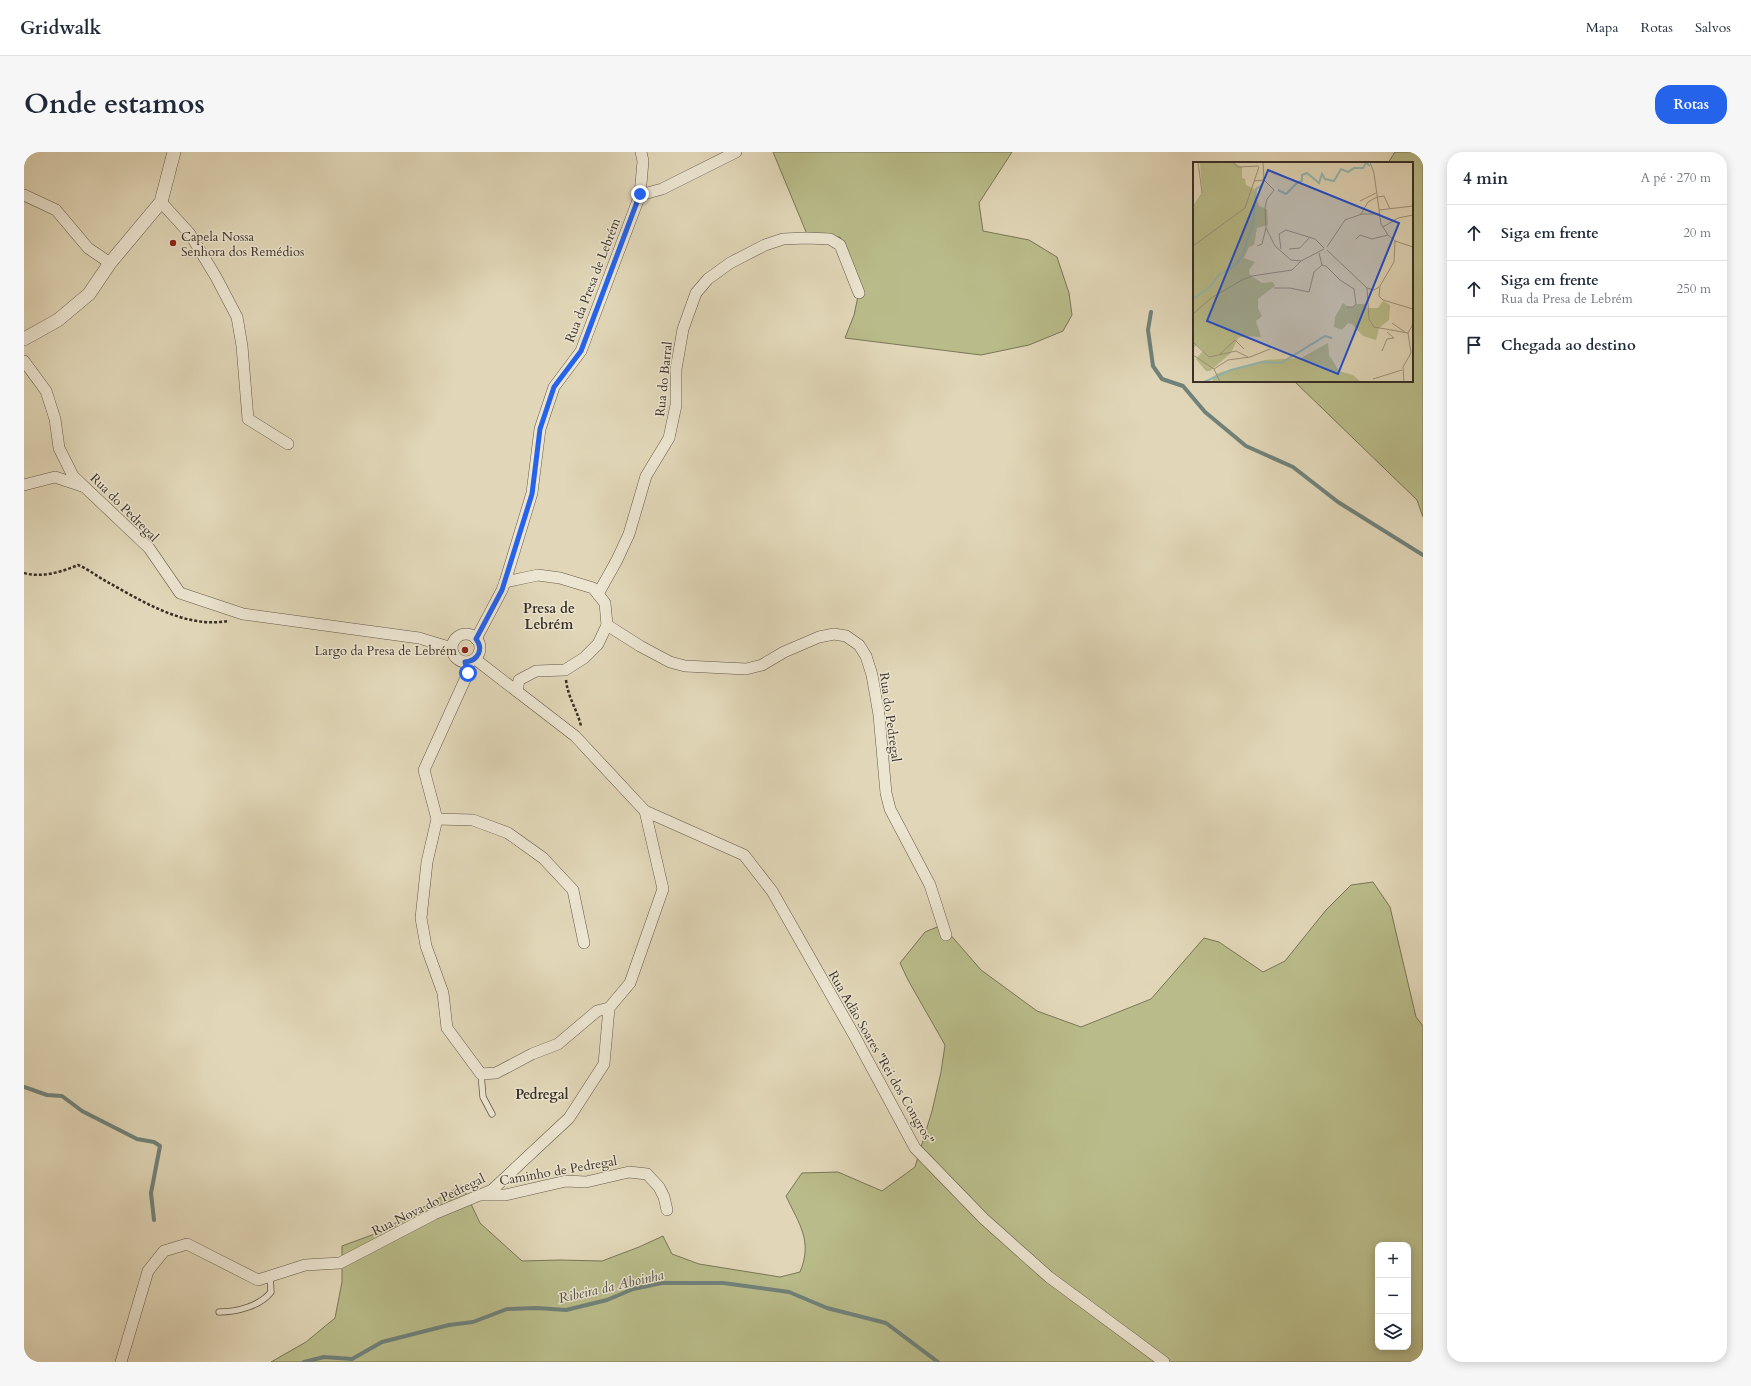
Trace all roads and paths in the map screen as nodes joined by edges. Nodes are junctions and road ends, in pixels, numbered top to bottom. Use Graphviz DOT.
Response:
graph roads {
  1 [pos="174,152"];
  2 [pos="641,152"];
  3 [pos="736,152"];
  4 [pos="640,194"];
  5 [pos="24,195"];
  6 [pos="161,202"];
  7 [pos="110,263"];
  8 [pos="859,293"];
  9 [pos="24,339"];
  10 [pos="24,362"];
  11 [pos="288,444"];
  12 [pos="24,485"];
  13 [pos="85,487"];
  14 [pos="24,573"];
  15 [pos="504,582"];
  16 [pos="598,594"];
  17 [pos="243,614"];
  18 [pos="607,625"];
  19 [pos="476,639"];
  20 [pos="452,648"];
  21 [pos="470,661"];
  22 [pos="565,670"];
  23 [pos="517,691"];
  24 [pos="575,736"];
  25 [pos="645,810"];
  26 [pos="437,819"];
  27 [pos="946,935"];
  28 [pos="584,943"];
  29 [pos="609,1008"];
  30 [pos="480,1074"];
  31 [pos="492,1114"];
  32 [pos="480,1195"];
  33 [pos="666,1210"];
  34 [pos="270,1276"];
  35 [pos="219,1312"];
  36 [pos="121,1362"];
  37 [pos="1164,1362"];
  1 -- 6 [label="street"];
  2 -- 4 [label="street, Rua da Presa de Lebrém"];
  3 -- 4 [label="street"];
  4 -- 15 [label="street, Rua da Presa de Lebrém"];
  5 -- 7 [label="street"];
  6 -- 7 [label="street"];
  6 -- 11 [label="street"];
  7 -- 9 [label="street"];
  8 -- 16 [label="street, Rua do Barral"];
  10 -- 13 [label="street, Rua do Pedregal"];
  12 -- 13 [label="street"];
  13 -- 17 [label="street, Rua do Pedregal"];
  14 -- 17 [label="path"];
  15 -- 16 [label="street"];
  15 -- 19 [label="street, Rua da Presa de Lebrém"];
  16 -- 18 [label="street"];
  17 -- 20 [label="street, Rua do Pedregal"];
  18 -- 22 [label="street"];
  18 -- 27 [label="street, Rua do Pedregal"];
  19 -- 20 [label="street"];
  19 -- 21 [label="street"];
  20 -- 21 [label="street"];
  21 -- 23 [label="street"];
  21 -- 26 [label="street"];
  22 -- 23 [label="street"];
  22 -- 24 [label="path"];
  23 -- 24 [label="street"];
  24 -- 25 [label="street"];
  25 -- 29 [label="street"];
  25 -- 37 [label="street, Rua Adão Soares \"Rei dos Congros\""];
  26 -- 28 [label="street"];
  26 -- 30 [label="street"];
  29 -- 30 [label="street"];
  29 -- 32 [label="street, Rua Nova do Pedregal"];
  30 -- 31 [label="lane"];
  32 -- 33 [label="street, Caminho de Pedregal"];
  32 -- 34 [label="street, Rua Nova do Pedregal"];
  34 -- 35 [label="lane"];
  34 -- 36 [label="street, Rua Nova do Pedregal"];
}
